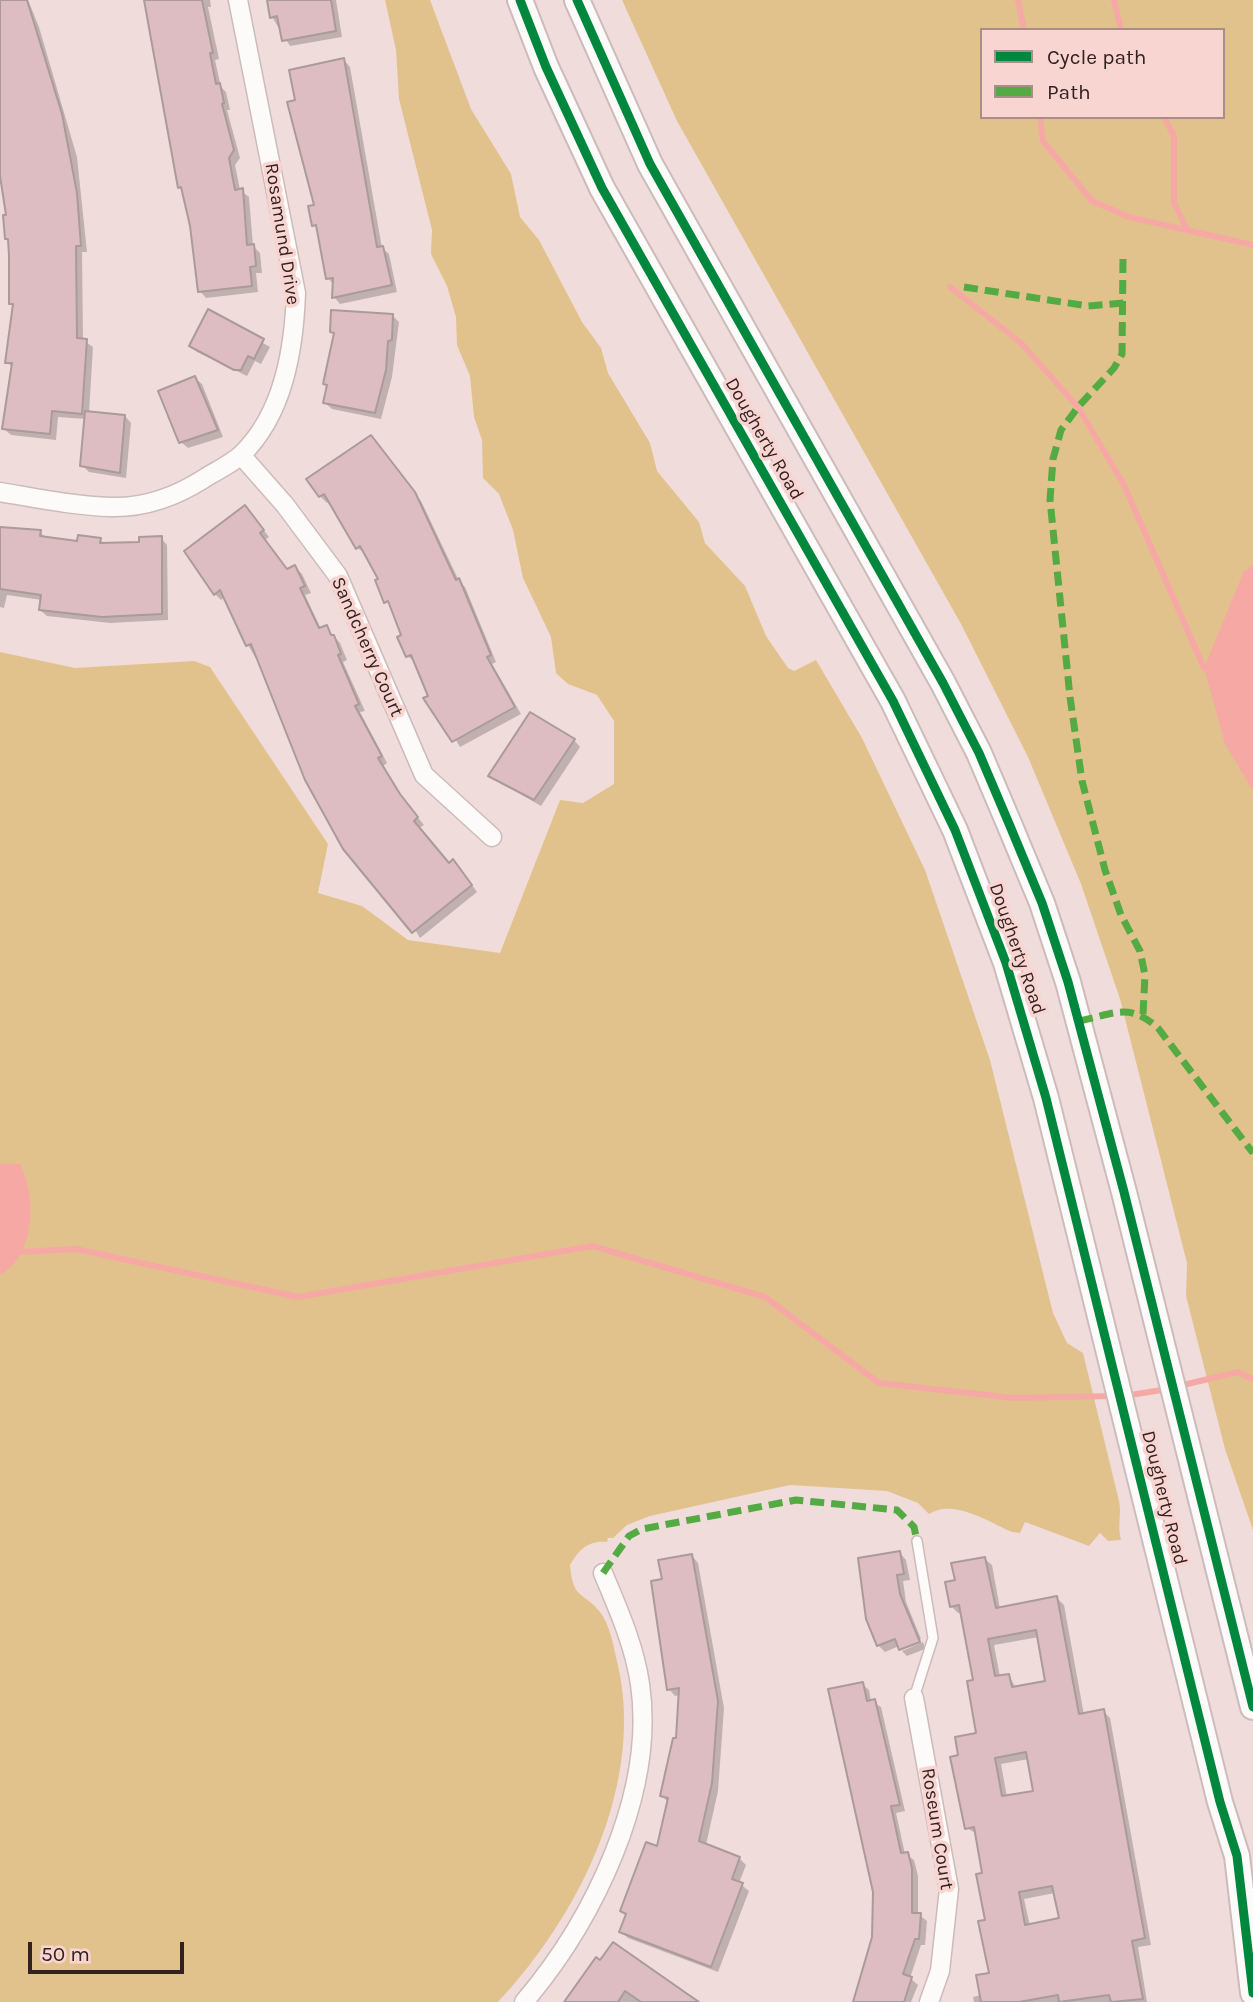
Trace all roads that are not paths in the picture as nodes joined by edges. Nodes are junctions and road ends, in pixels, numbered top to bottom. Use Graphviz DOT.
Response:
graph roads {
  1 [pos="238,0"];
  2 [pos="520,0"];
  3 [pos="577,0"];
  4 [pos="241,455"];
  5 [pos="0,492"];
  6 [pos="492,836"];
  7 [pos="917,1541"];
  8 [pos="603,1573"];
  9 [pos="914,1698"];
  10 [pos="1253,1707"];
  11 [pos="1253,1993"];
  12 [pos="524,2002"];
  13 [pos="929,2002"];
  1 -- 4 [label="street, Rosamund Drive"];
  2 -- 11 [label="main road, Dougherty Road"];
  3 -- 10 [label="main road, Dougherty Road"];
  4 -- 5 [label="street, Rosamund Drive"];
  4 -- 6 [label="street, Sandcherry Court"];
  7 -- 9 [label="lane"];
  8 -- 12 [label="street"];
  9 -- 13 [label="street, Roseum Court"];
}
